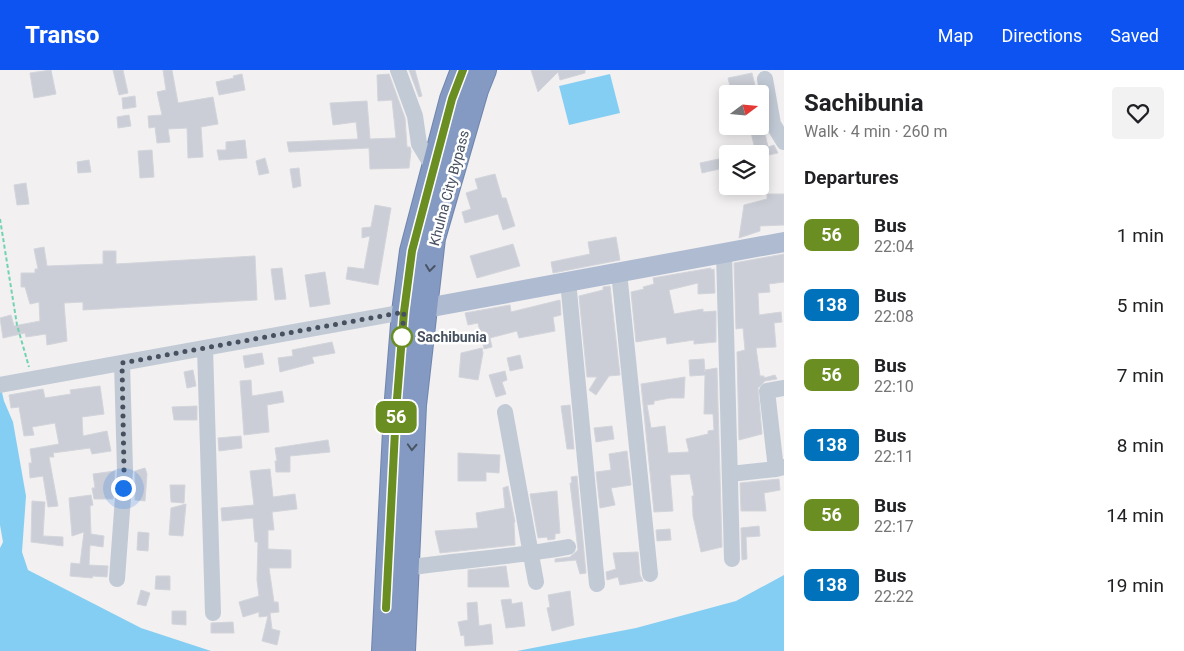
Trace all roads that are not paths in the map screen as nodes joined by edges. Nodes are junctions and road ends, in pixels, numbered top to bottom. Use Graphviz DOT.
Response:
graph roads {
  1 [pos="398,70"];
  2 [pos="463,70"];
  3 [pos="484,70"];
  4 [pos="765,79"];
  5 [pos="784,142"];
  6 [pos="434,169"];
  7 [pos="784,242"];
  8 [pos="724,253"];
  9 [pos="619,272"];
  10 [pos="568,281"];
  11 [pos="415,310"];
  12 [pos="205,348"];
  13 [pos="122,363"];
  14 [pos="0,385"];
  15 [pos="784,388"];
  16 [pos="506,412"];
  17 [pos="780,468"];
  18 [pos="730,474"];
  19 [pos="568,547"];
  20 [pos="531,554"];
  21 [pos="732,559"];
  22 [pos="406,568"];
  23 [pos="650,574"];
  24 [pos="117,579"];
  25 [pos="536,582"];
  26 [pos="597,584"];
  27 [pos="395,608"];
  28 [pos="213,613"];
  29 [pos="384,651"];
  30 [pos="403,651"];
  1 -- 6 [label="street"];
  2 -- 6 [label="highway, Khulna City Bypass"];
  3 -- 11 [label="highway, Khulna City Bypass, one-way"];
  4 -- 5 [label="street"];
  6 -- 11 [label="highway, Khulna City Bypass"];
  7 -- 8 [label="main road"];
  8 -- 9 [label="main road"];
  8 -- 18 [label="street"];
  9 -- 10 [label="main road"];
  9 -- 23 [label="street"];
  10 -- 11 [label="main road"];
  10 -- 26 [label="street"];
  11 -- 12 [label="street"];
  11 -- 22 [label="highway, Khulna City Bypass, one-way"];
  11 -- 27 [label="highway, Khulna City Bypass"];
  12 -- 13 [label="street"];
  12 -- 28 [label="street"];
  13 -- 14 [label="street"];
  13 -- 24 [label="street"];
  15 -- 17 [label="street"];
  16 -- 20 [label="street"];
  17 -- 18 [label="street"];
  18 -- 21 [label="street"];
  19 -- 20 [label="street"];
  20 -- 22 [label="street"];
  20 -- 25 [label="street"];
  22 -- 27 [label="highway, Khulna City Bypass"];
  27 -- 29 [label="highway"];
  27 -- 30 [label="highway"];
}
